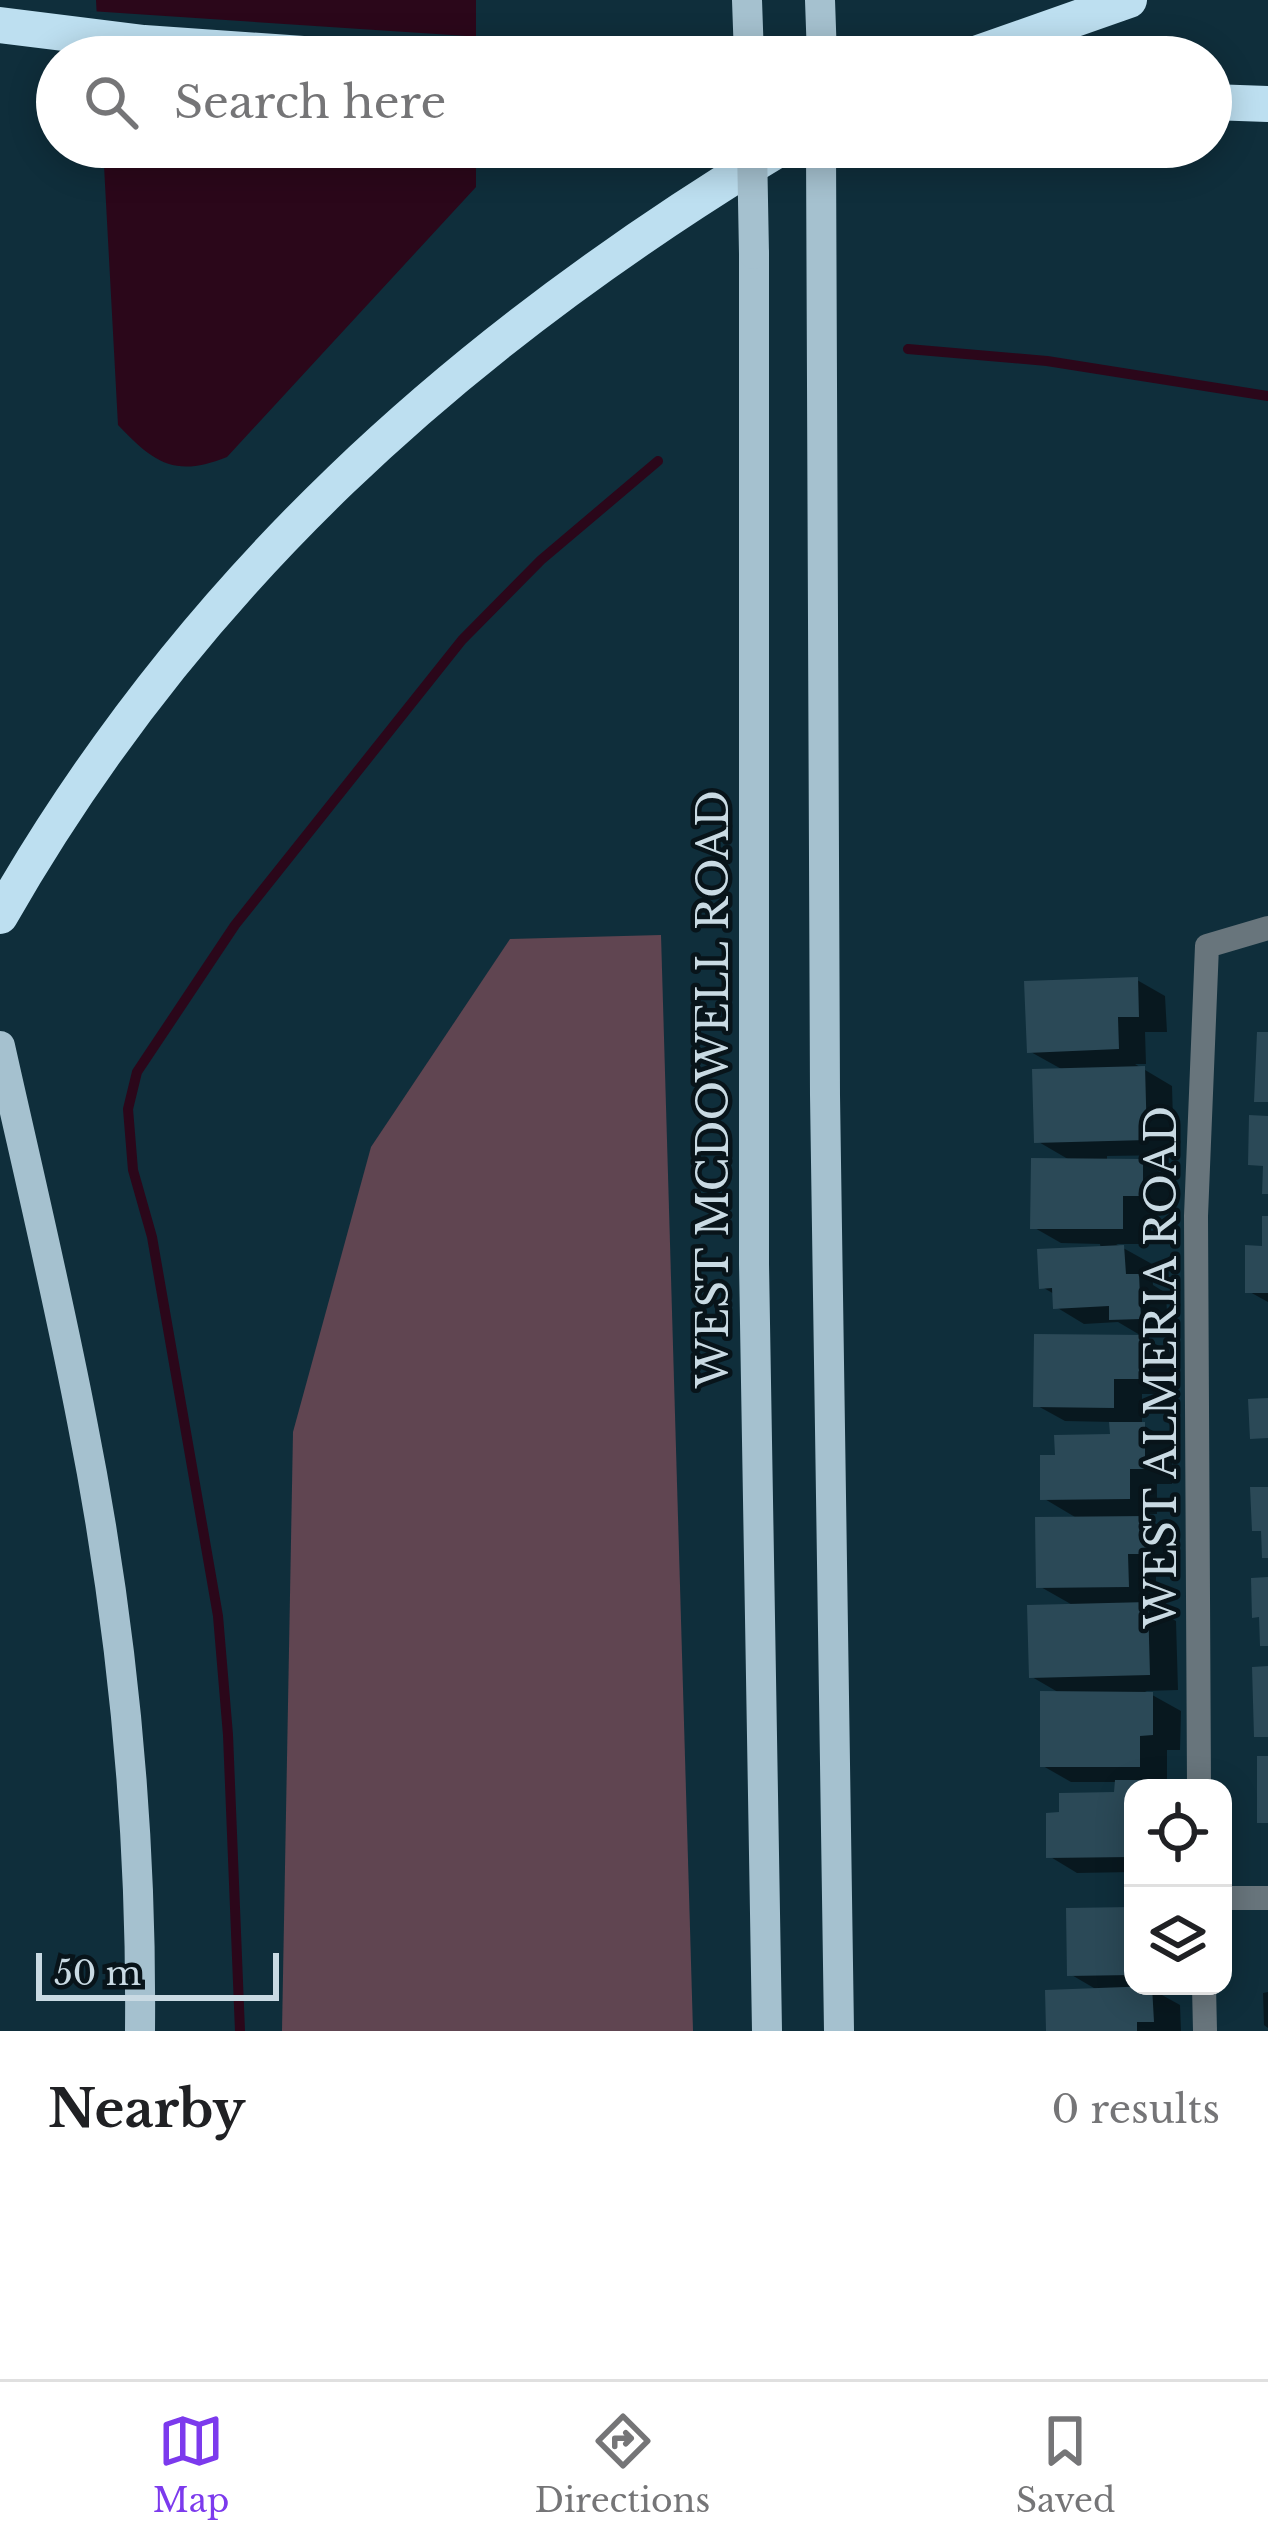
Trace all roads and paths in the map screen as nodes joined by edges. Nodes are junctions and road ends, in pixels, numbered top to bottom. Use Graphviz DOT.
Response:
graph roads {
  1 [pos="747,0"];
  2 [pos="820,0"];
  3 [pos="1129,0"];
  4 [pos="0,25"];
  5 [pos="88,36"];
  6 [pos="748,36"];
  7 [pos="821,36"];
  8 [pos="1027,36"];
  9 [pos="1232,103"];
  10 [pos="1268,104"];
  11 [pos="747,168"];
  12 [pos="752,168"];
  13 [pos="821,168"];
  14 [pos="0,916"];
  15 [pos="1268,928"];
  16 [pos="0,1046"];
  17 [pos="1199,1779"];
  18 [pos="1232,1898"];
  19 [pos="1268,1898"];
  20 [pos="1204,1995"];
  21 [pos="140,2031"];
  22 [pos="767,2031"];
  23 [pos="839,2031"];
  24 [pos="1205,2031"];
  1 -- 6 [label="main road"];
  2 -- 7 [label="main road"];
  3 -- 8 [label="highway"];
  4 -- 5 [label="highway"];
  9 -- 10 [label="highway"];
  11 -- 14 [label="highway"];
  12 -- 22 [label="main road, WEST MCDOWELL ROAD, bridge"];
  13 -- 23 [label="main road"];
  15 -- 17 [label="street, WEST ALMERIA ROAD"];
  16 -- 21 [label="main road"];
  18 -- 19 [label="street"];
  20 -- 24 [label="street"];
}
